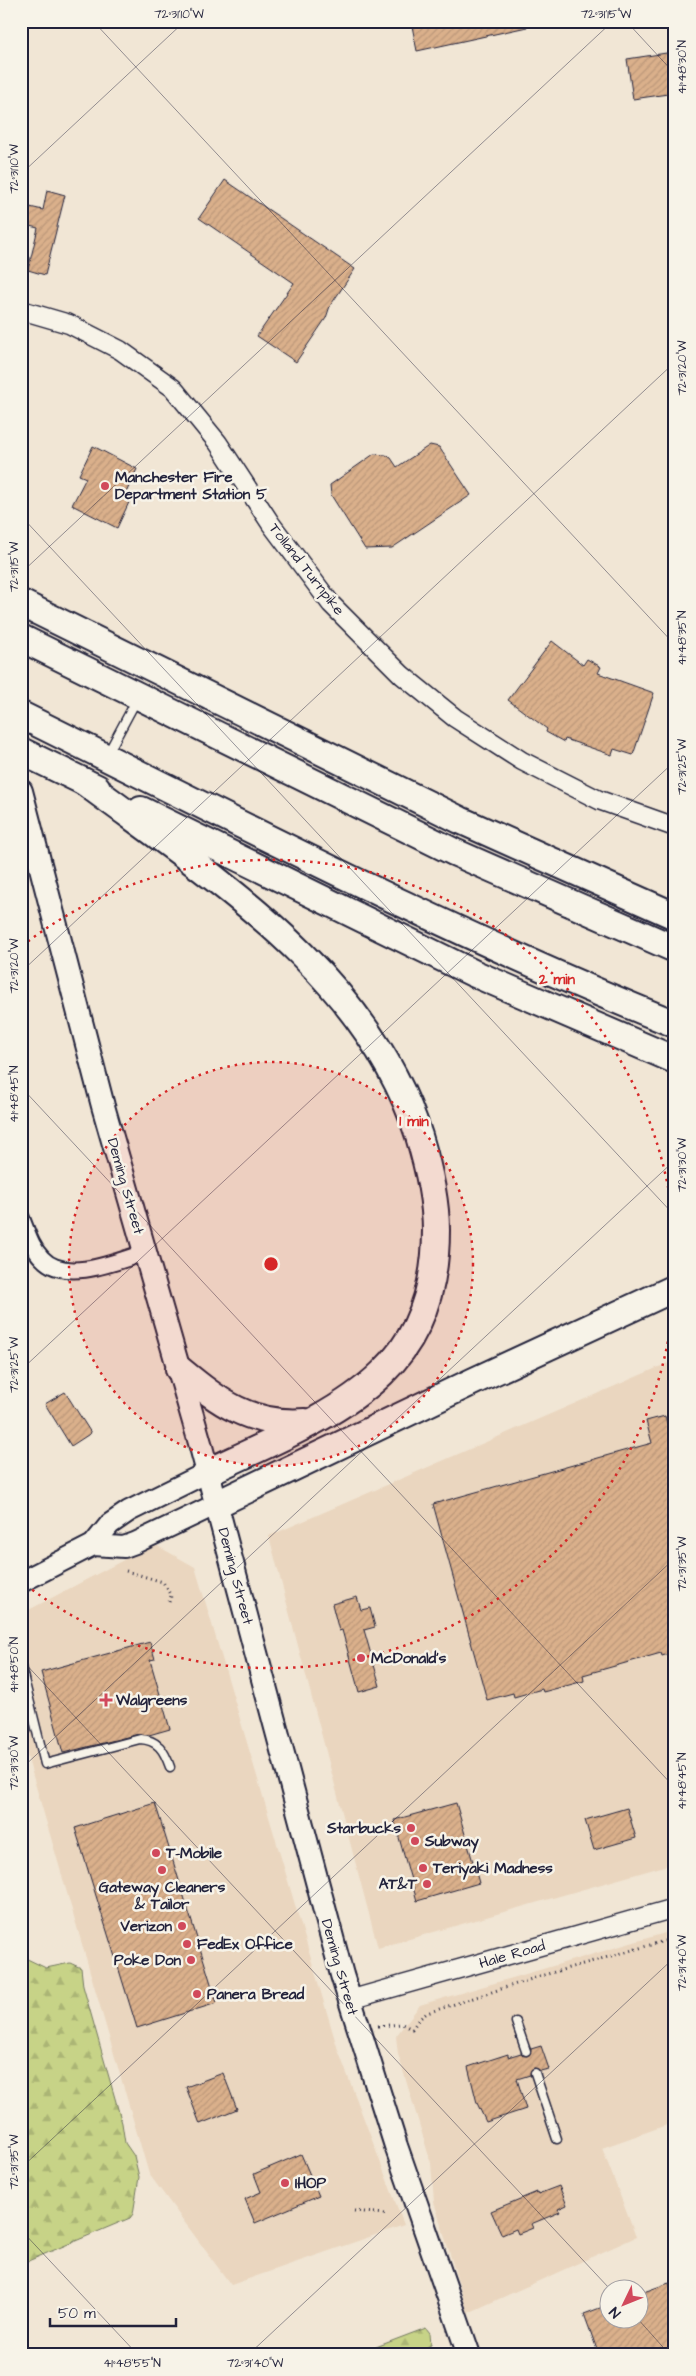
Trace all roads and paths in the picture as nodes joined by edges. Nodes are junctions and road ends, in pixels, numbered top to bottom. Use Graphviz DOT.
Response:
graph roads {
  1 [pos="21,310"];
  2 [pos="21,591"];
  3 [pos="21,603"];
  4 [pos="73,628"];
  5 [pos="21,638"];
  6 [pos="138,696"];
  7 [pos="21,715"];
  8 [pos="21,751"];
  9 [pos="106,756"];
  10 [pos="82,781"];
  11 [pos="21,791"];
  12 [pos="675,827"];
  13 [pos="675,916"];
  14 [pos="675,949"];
  15 [pos="675,1024"];
  16 [pos="675,1060"];
  17 [pos="21,1217"];
  18 [pos="146,1252"];
  19 [pos="675,1288"];
  20 [pos="179,1369"];
  21 [pos="308,1422"];
  22 [pos="208,1472"];
  23 [pos="217,1504"];
  24 [pos="93,1545"];
  25 [pos="126,1571"];
  26 [pos="21,1582"];
  27 [pos="169,1602"];
  28 [pos="21,1667"];
  29 [pos="170,1767"];
  30 [pos="675,1908"];
  31 [pos="675,1938"];
  32 [pos="350,2000"];
  33 [pos="516,2022"];
  34 [pos="358,2028"];
  35 [pos="526,2051"];
  36 [pos="535,2073"];
  37 [pos="558,2139"];
  38 [pos="354,2212"];
  39 [pos="386,2214"];
  40 [pos="470,2355"];
  1 -- 12 [label="street, Tolland Turnpike"];
  2 -- 4 [label="highway"];
  3 -- 4 [label="highway"];
  4 -- 13 [label="highway"];
  5 -- 6 [label="highway"];
  6 -- 9 [label="lane"];
  6 -- 14 [label="highway"];
  7 -- 9 [label="highway"];
  8 -- 10 [label="highway"];
  9 -- 15 [label="highway"];
  10 -- 16 [label="highway"];
  10 -- 21 [label="highway"];
  11 -- 18 [label="main road, Deming Street"];
  17 -- 18 [label="street"];
  18 -- 20 [label="main road, Deming Street"];
  19 -- 23 [label="highway"];
  20 -- 21 [label="highway"];
  20 -- 22 [label="main road, Deming Street"];
  21 -- 22 [label="highway"];
  22 -- 23 [label="main road, Deming Street"];
  22 -- 24 [label="main road"];
  23 -- 24 [label="main road"];
  23 -- 32 [label="main road, Deming Street"];
  24 -- 26 [label="main road"];
  25 -- 27 [label="path"];
  28 -- 29 [label="lane"];
  30 -- 32 [label="street, Hale Road"];
  31 -- 34 [label="path"];
  32 -- 34 [label="main road, Deming Street"];
  33 -- 35 [label="lane"];
  34 -- 40 [label="main road, Deming Street"];
  36 -- 37 [label="lane"];
  38 -- 39 [label="path"];
}
